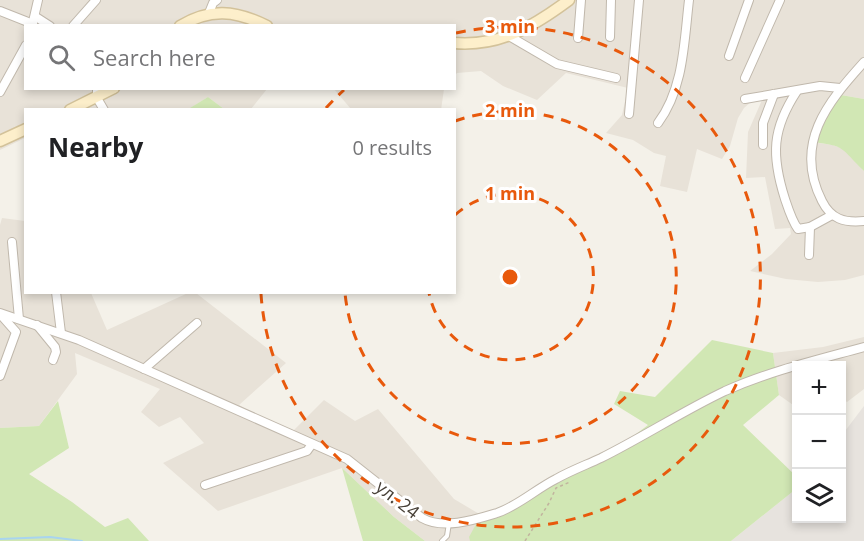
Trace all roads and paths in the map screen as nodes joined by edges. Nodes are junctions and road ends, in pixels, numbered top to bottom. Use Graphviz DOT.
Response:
graph roads {
  1 [pos="38,0"];
  2 [pos="96,0"];
  3 [pos="217,0"];
  4 [pos="570,0"];
  5 [pos="581,0"];
  6 [pos="611,0"];
  7 [pos="639,0"];
  8 [pos="689,0"];
  9 [pos="749,0"];
  10 [pos="780,0"];
  11 [pos="0,11"];
  12 [pos="209,13"];
  13 [pos="34,22"];
  14 [pos="75,24"];
  15 [pos="183,24"];
  16 [pos="262,24"];
  17 [pos="509,36"];
  18 [pos="610,37"];
  19 [pos="578,38"];
  20 [pos="456,43"];
  21 [pos="24,49"];
  22 [pos="729,56"];
  23 [pos="864,62"];
  24 [pos="616,78"];
  25 [pos="745,78"];
  26 [pos="840,88"];
  27 [pos="797,91"];
  28 [pos="0,92"];
  29 [pos="97,93"];
  30 [pos="774,94"];
  31 [pos="745,99"];
  32 [pos="73,108"];
  33 [pos="103,108"];
  34 [pos="629,114"];
  35 [pos="658,123"];
  36 [pos="24,130"];
  37 [pos="0,141"];
  38 [pos="762,145"];
  39 [pos="832,215"];
  40 [pos="864,221"];
  41 [pos="810,227"];
  42 [pos="12,242"];
  43 [pos="808,255"];
  44 [pos="56,294"];
  45 [pos="0,314"];
  46 [pos="19,319"];
  47 [pos="197,323"];
  48 [pos="36,324"];
  49 [pos="61,333"];
  50 [pos="864,347"];
  51 [pos="53,360"];
  52 [pos="144,369"];
  53 [pos="0,376"];
  54 [pos="312,444"];
  55 [pos="570,482"];
  56 [pos="206,485"];
  57 [pos="449,523"];
  58 [pos="442,541"];
  59 [pos="525,541"];
  1 -- 13 [label="street"];
  2 -- 14 [label="street"];
  3 -- 12 [label="street"];
  4 -- 17 [label="main road"];
  5 -- 19 [label="street"];
  6 -- 18 [label="street"];
  7 -- 34 [label="street"];
  8 -- 35 [label="street"];
  9 -- 22 [label="street"];
  10 -- 25 [label="street"];
  11 -- 13 [label="street"];
  12 -- 15 [label="main road"];
  12 -- 16 [label="main road"];
  17 -- 20 [label="main road"];
  17 -- 24 [label="street"];
  21 -- 28 [label="street"];
  23 -- 26 [label="street"];
  26 -- 27 [label="street"];
  26 -- 39 [label="street"];
  27 -- 30 [label="street"];
  27 -- 41 [label="street"];
  29 -- 32 [label="main road"];
  29 -- 33 [label="street"];
  30 -- 31 [label="street"];
  30 -- 38 [label="street"];
  36 -- 37 [label="main road"];
  39 -- 40 [label="street"];
  39 -- 41 [label="street"];
  41 -- 43 [label="street"];
  42 -- 46 [label="street"];
  44 -- 49 [label="street"];
  45 -- 46 [label="street, ул. 24"];
  45 -- 53 [label="street"];
  46 -- 48 [label="street, ул. 24"];
  47 -- 52 [label="street"];
  48 -- 49 [label="street, ул. 24"];
  48 -- 51 [label="street"];
  49 -- 52 [label="street, ул. 24"];
  50 -- 57 [label="street, ул. 24"];
  52 -- 54 [label="street, ул. 24"];
  54 -- 56 [label="street"];
  54 -- 57 [label="street, ул. 24"];
  55 -- 59 [label="path"];
  57 -- 58 [label="lane"];
}
